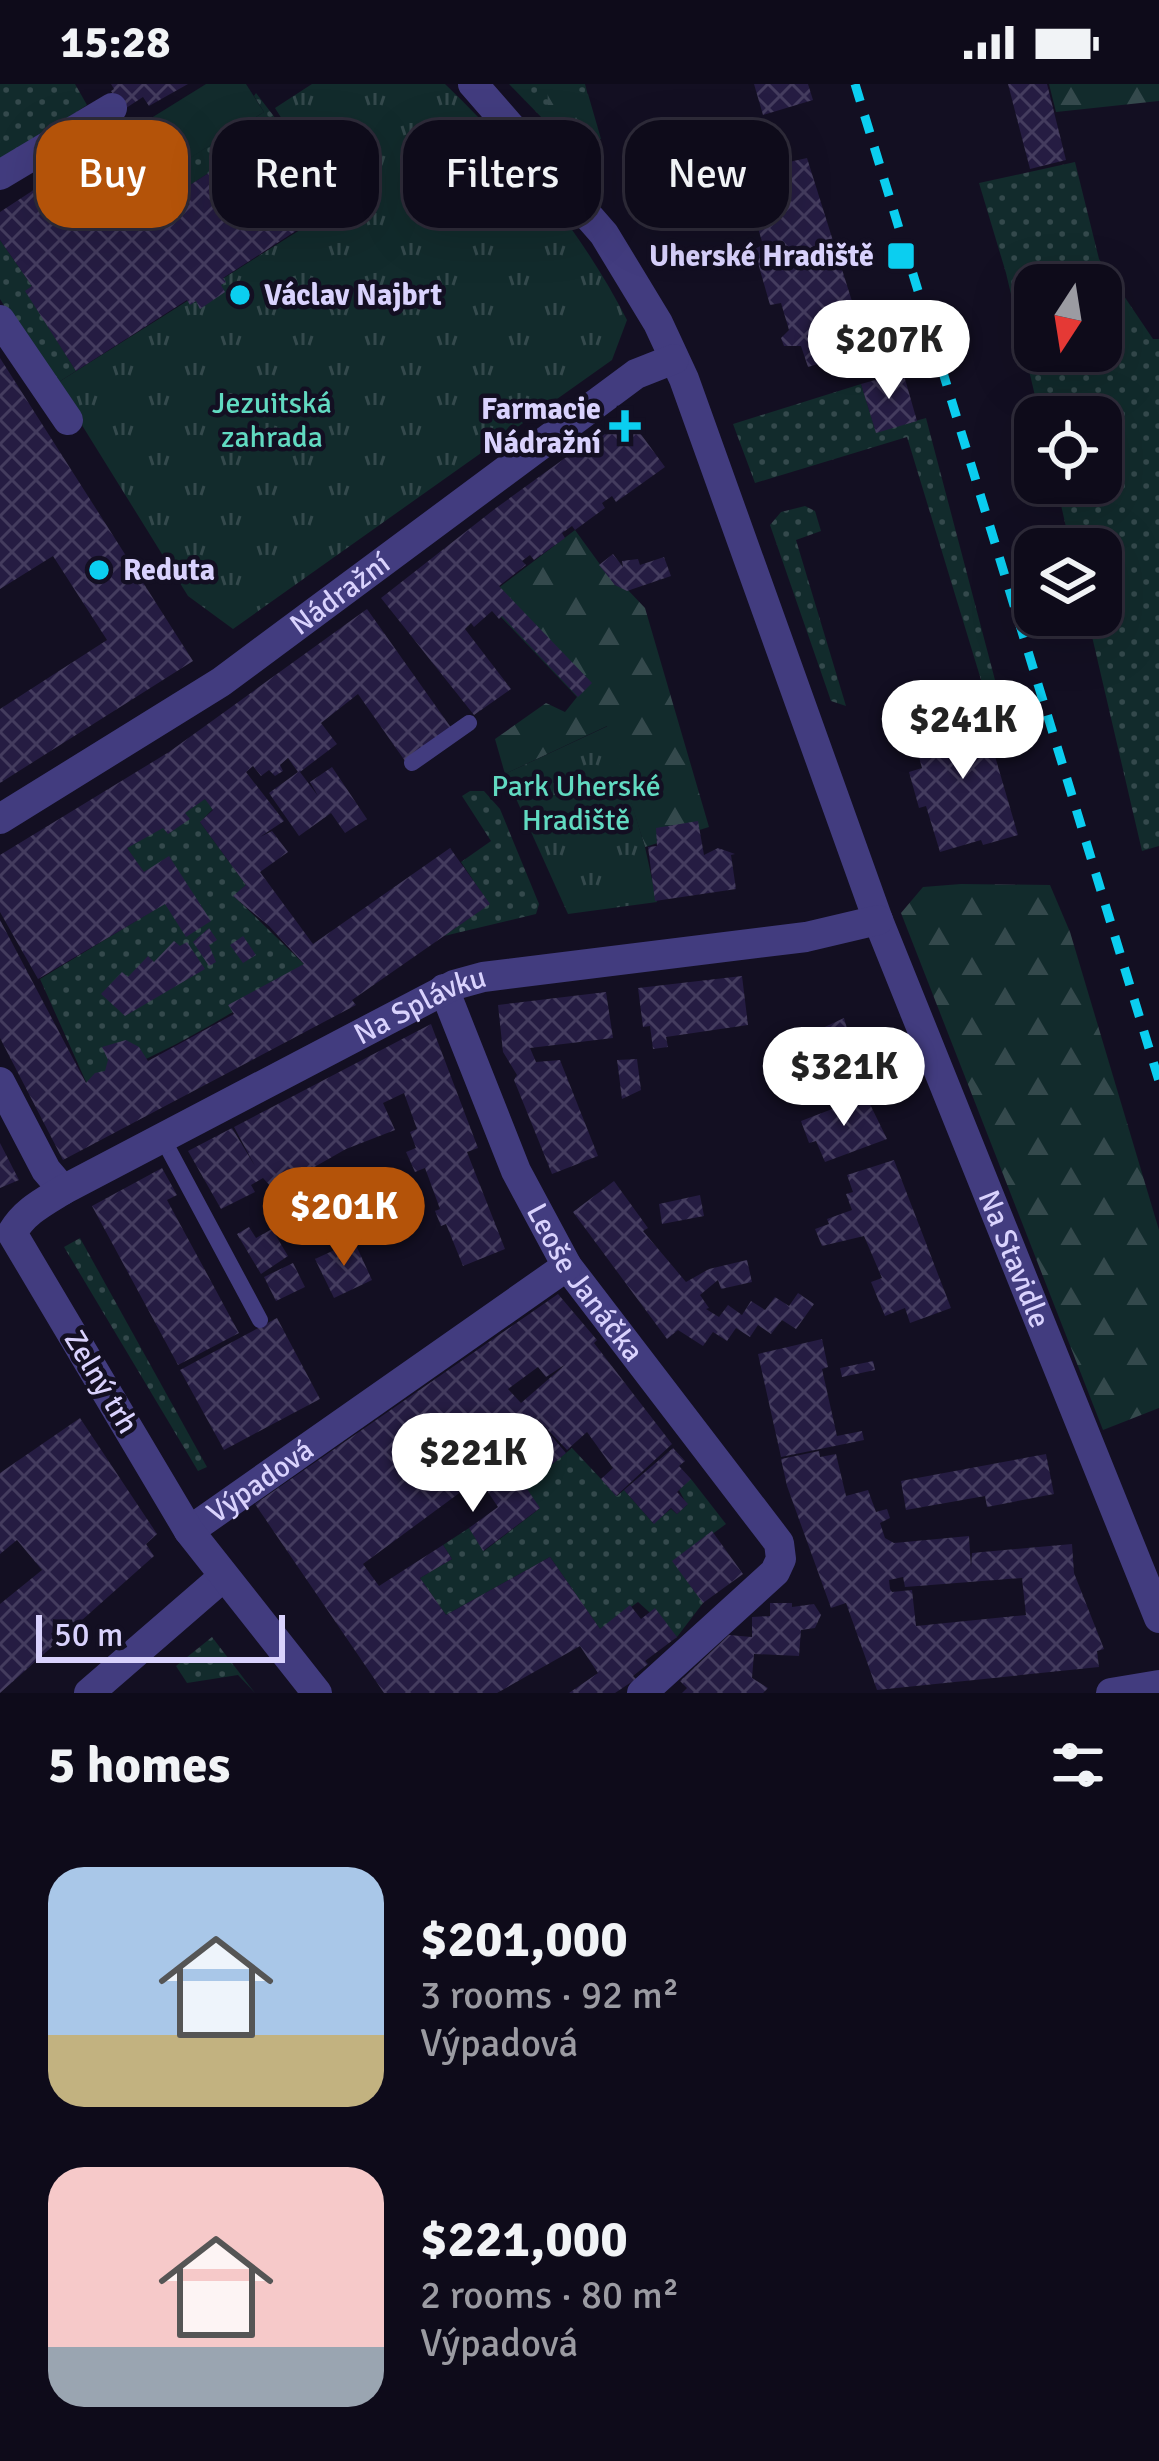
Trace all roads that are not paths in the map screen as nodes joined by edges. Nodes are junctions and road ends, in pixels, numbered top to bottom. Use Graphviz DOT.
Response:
graph roads {
  1 [pos="472,84"];
  2 [pos="112,108"];
  3 [pos="0,176"];
  4 [pos="0,320"];
  5 [pos="674,359"];
  6 [pos="68,420"];
  7 [pos="469,723"];
  8 [pos="412,763"];
  9 [pos="0,819"];
  10 [pos="878,920"];
  11 [pos="444,989"];
  12 [pos="0,1082"];
  13 [pos="163,1139"];
  14 [pos="63,1190"];
  15 [pos="12,1233"];
  16 [pos="567,1265"];
  17 [pos="260,1320"];
  18 [pos="189,1531"];
  19 [pos="223,1577"];
  20 [pos="1159,1618"];
  21 [pos="1159,1685"];
  22 [pos="89,1693"];
  23 [pos="317,1693"];
  24 [pos="642,1693"];
  25 [pos="1111,1693"];
  1 -- 5 [label="street, Na Stavidle"];
  2 -- 3 [label="street"];
  4 -- 6 [label="street"];
  5 -- 9 [label="street, Nádražní"];
  5 -- 10 [label="street, Na Stavidle"];
  7 -- 8 [label="lane"];
  10 -- 11 [label="street, Na Splávku"];
  10 -- 20 [label="street, Na Stavidle"];
  11 -- 13 [label="street, Na Splávku"];
  11 -- 16 [label="street, Leoše Janáčka"];
  12 -- 14 [label="street"];
  13 -- 14 [label="street, Na Splávku"];
  13 -- 17 [label="lane"];
  14 -- 15 [label="street, Na Splávku"];
  15 -- 18 [label="street, Zelný trh"];
  16 -- 18 [label="street, Výpadová"];
  16 -- 24 [label="street, Leoše Janáčka"];
  18 -- 19 [label="street, Zelný trh"];
  19 -- 22 [label="street"];
  19 -- 23 [label="street, Zelný trh"];
  21 -- 25 [label="street"];
}
